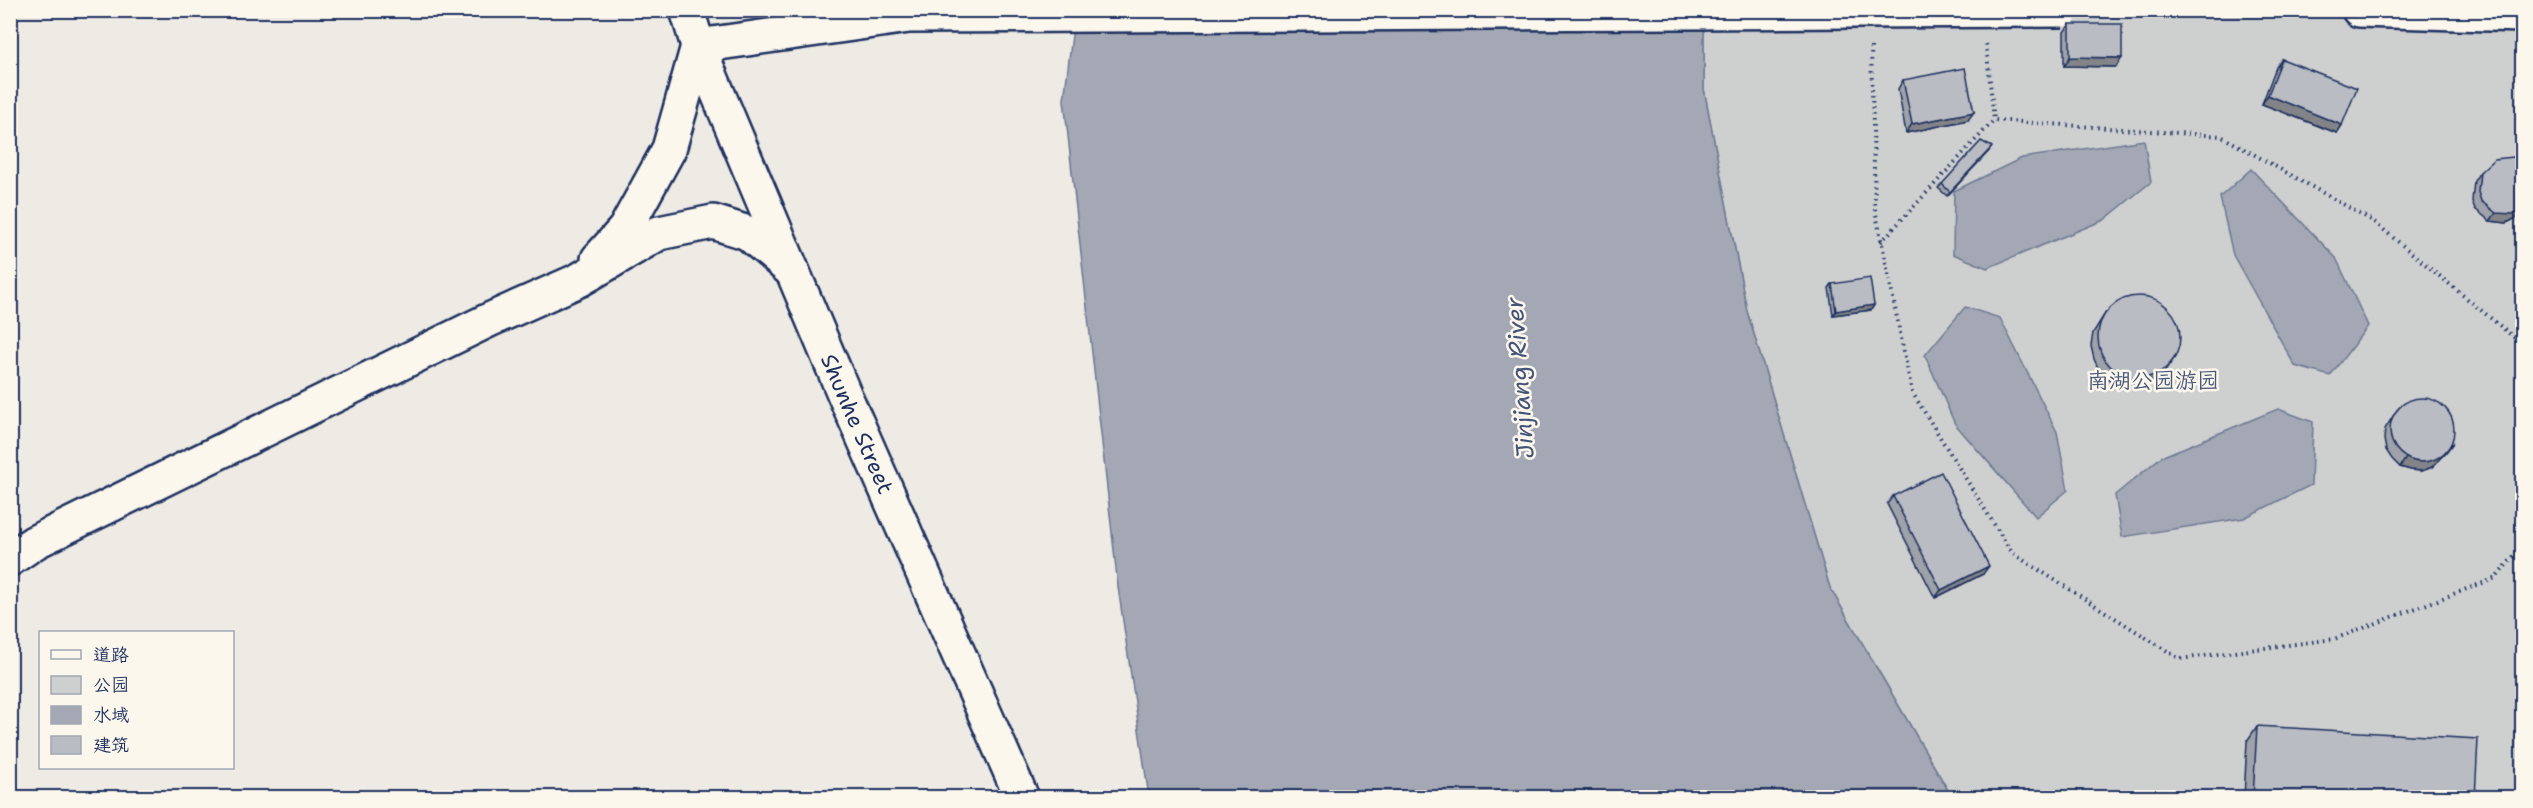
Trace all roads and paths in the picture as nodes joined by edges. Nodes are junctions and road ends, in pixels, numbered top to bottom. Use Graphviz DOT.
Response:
graph roads {
  1 [pos="687,10"];
  2 [pos="2063,10"];
  3 [pos="2359,10"];
  4 [pos="2523,15"];
  5 [pos="1985,32"];
  6 [pos="698,46"];
  7 [pos="1871,46"];
  8 [pos="1994,120"];
  9 [pos="1881,242"];
  10 [pos="792,272"];
  11 [pos="579,280"];
  12 [pos="2523,344"];
  13 [pos="2523,546"];
  14 [pos="10,559"];
  15 [pos="1022,798"];
  1 -- 6 [label="street, Shunhe Street"];
  2 -- 6 [label="street, bridge"];
  3 -- 4 [label="street"];
  5 -- 8 [label="path"];
  6 -- 10 [label="street, Shunhe Street"];
  6 -- 11 [label="street"];
  7 -- 9 [label="path"];
  8 -- 9 [label="path"];
  8 -- 12 [label="path"];
  9 -- 13 [label="path"];
  10 -- 11 [label="street"];
  10 -- 15 [label="street, Shunhe Street"];
  11 -- 14 [label="street"];
}
